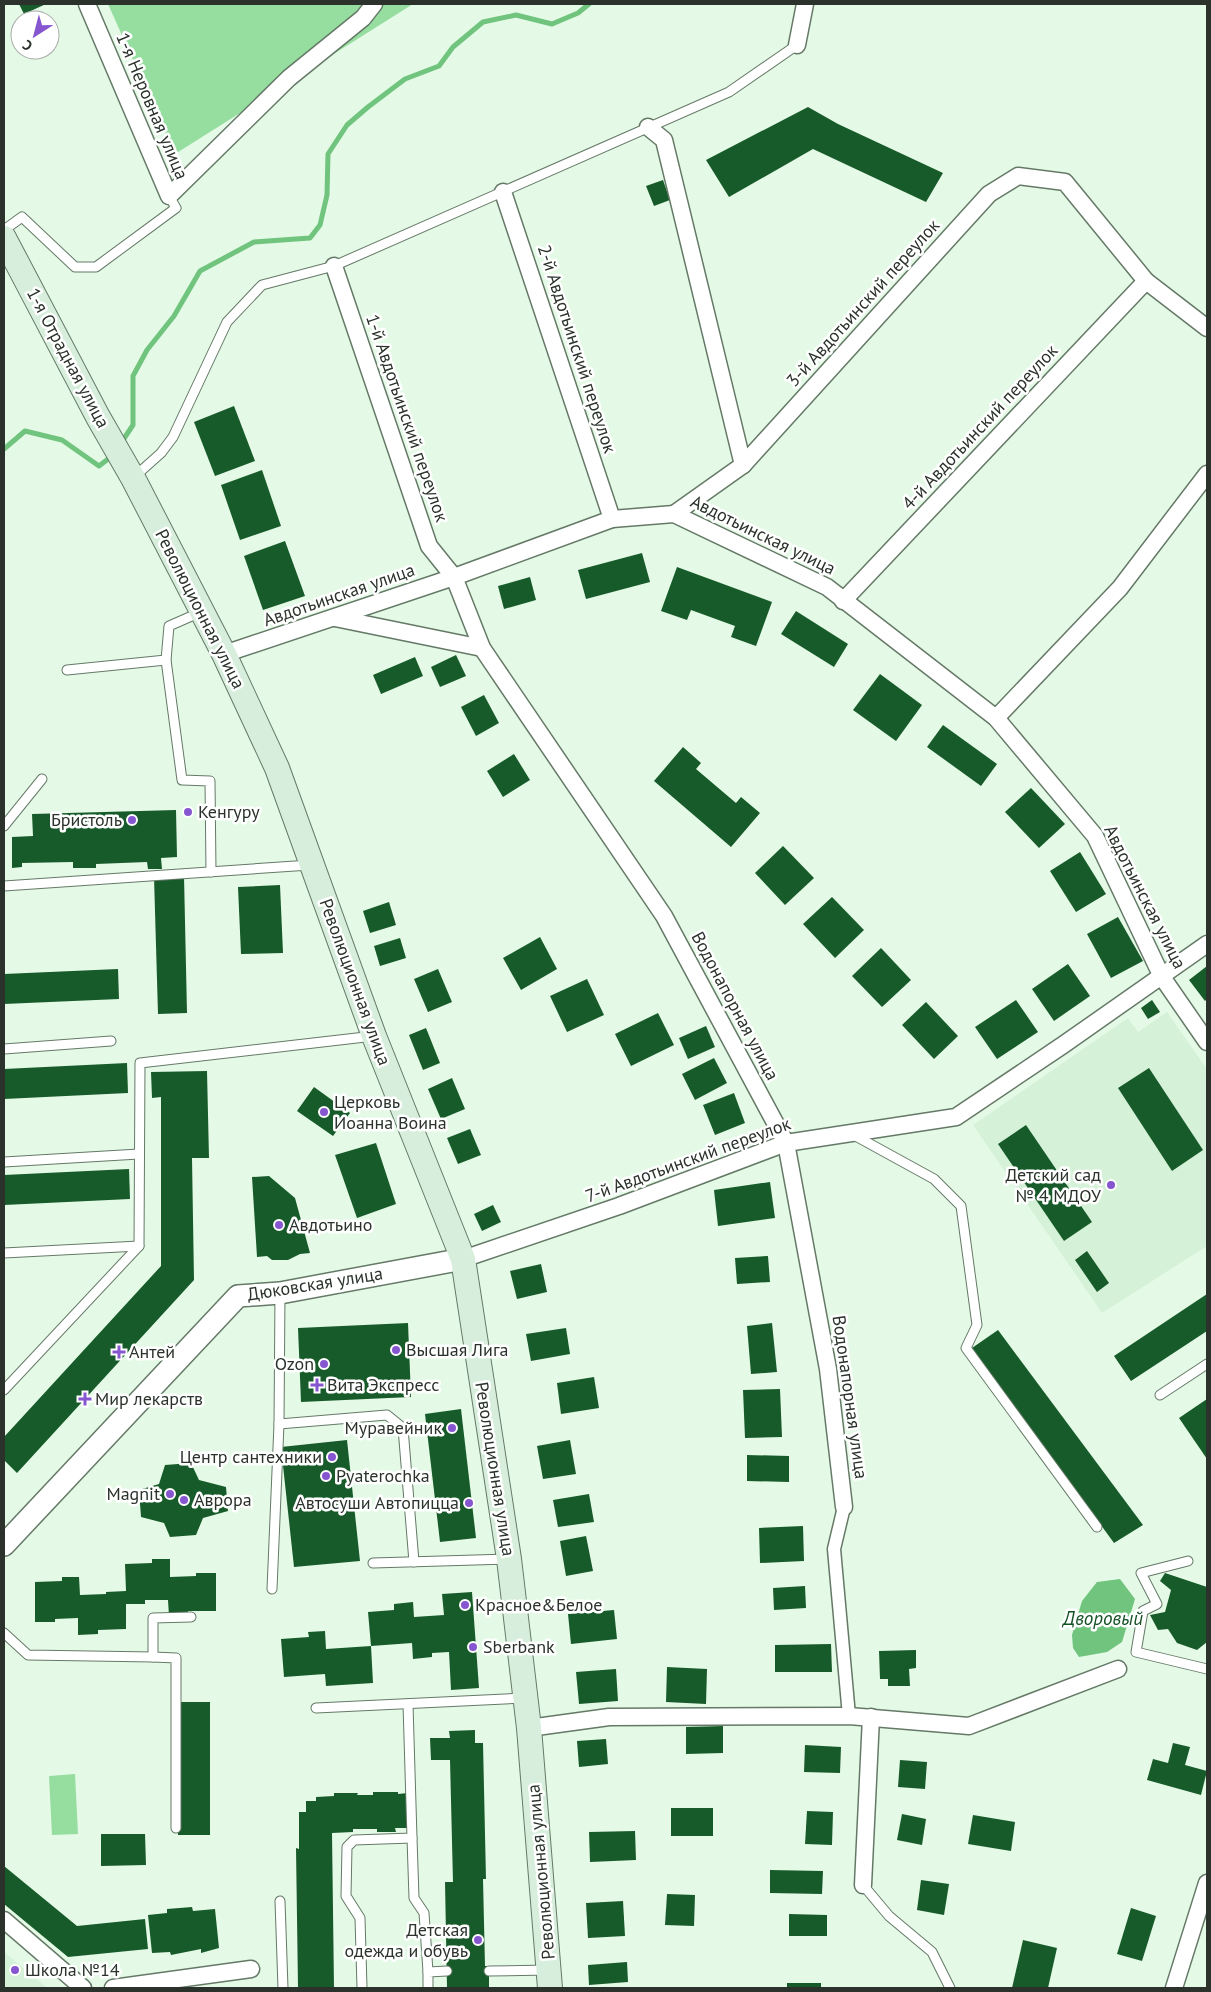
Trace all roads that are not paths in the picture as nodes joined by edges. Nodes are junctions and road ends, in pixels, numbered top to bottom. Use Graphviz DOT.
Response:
graph roads {
  1 [pos="87,4"];
  2 [pos="374,4"];
  3 [pos="806,4"];
  4 [pos="797,45"];
  5 [pos="648,126"];
  6 [pos="504,192"];
  7 [pos="169,196"];
  8 [pos="4,230"];
  9 [pos="4,238"];
  10 [pos="334,266"];
  11 [pos="1146,281"];
  12 [pos="1207,328"];
  13 [pos="743,465"];
  14 [pos="1207,474"];
  15 [pos="133,478"];
  16 [pos="674,514"];
  17 [pos="612,519"];
  18 [pos="454,577"];
  19 [pos="843,601"];
  20 [pos="202,611"];
  21 [pos="334,617"];
  22 [pos="482,648"];
  23 [pos="224,654"];
  24 [pos="166,660"];
  25 [pos="67,670"];
  26 [pos="996,718"];
  27 [pos="42,779"];
  28 [pos="4,826"];
  29 [pos="312,865"];
  30 [pos="211,872"];
  31 [pos="4,886"];
  32 [pos="1207,944"];
  33 [pos="1162,977"];
  34 [pos="374,1036"];
  35 [pos="110,1041"];
  36 [pos="1207,1042"];
  37 [pos="4,1049"];
  38 [pos="849,1132"];
  39 [pos="786,1143"];
  40 [pos="139,1154"];
  41 [pos="4,1162"];
  42 [pos="138,1246"];
  43 [pos="4,1253"];
  44 [pos="463,1259"];
  45 [pos="280,1293"];
  46 [pos="1207,1364"];
  47 [pos="4,1390"];
  48 [pos="1160,1395"];
  49 [pos="279,1424"];
  50 [pos="844,1507"];
  51 [pos="1097,1527"];
  52 [pos="6,1539"];
  53 [pos="509,1559"];
  54 [pos="1188,1561"];
  55 [pos="414,1562"];
  56 [pos="374,1563"];
  57 [pos="272,1589"];
  58 [pos="191,1617"];
  59 [pos="4,1633"];
  60 [pos="153,1656"];
  61 [pos="1118,1669"];
  62 [pos="1207,1669"];
  63 [pos="525,1698"];
  64 [pos="408,1704"];
  65 [pos="316,1708"];
  66 [pos="849,1716"];
  67 [pos="871,1717"];
  68 [pos="529,1728"];
  69 [pos="176,1828"];
  70 [pos="412,1838"];
  71 [pos="1207,1883"];
  72 [pos="863,1885"];
  73 [pos="280,1901"];
  74 [pos="4,1920"];
  75 [pos="251,1970"];
  76 [pos="447,1971"];
  77 [pos="489,1971"];
  78 [pos="428,1972"];
  79 [pos="550,1979"];
  80 [pos="83,1988"];
  81 [pos="113,1988"];
  82 [pos="283,1988"];
  83 [pos="362,1988"];
  84 [pos="428,1988"];
  85 [pos="950,1988"];
  86 [pos="1174,1988"];
  1 -- 7 [label="street, 1-я Неровная улица"];
  2 -- 7 [label="street"];
  3 -- 4 [label="street"];
  4 -- 5 [label="lane"];
  5 -- 6 [label="lane"];
  5 -- 13 [label="street"];
  6 -- 10 [label="lane"];
  6 -- 17 [label="street, 2-й Авдотьинский переулок"];
  7 -- 8 [label="lane"];
  9 -- 15 [label="main road, 1-я Отрадная улица"];
  10 -- 15 [label="lane"];
  10 -- 18 [label="street, 1-й Авдотьинский переулок"];
  11 -- 12 [label="street"];
  11 -- 13 [label="street, 3-й Авдотьинский переулок"];
  11 -- 19 [label="street, 4-й Авдотьинский переулок"];
  13 -- 16 [label="street, 3-й Авдотьинский переулок"];
  14 -- 26 [label="street"];
  15 -- 20 [label="main road, Революционная улица"];
  16 -- 17 [label="street, Авдотьинская улица"];
  16 -- 19 [label="street, Авдотьинская улица"];
  17 -- 18 [label="street, Авдотьинская улица"];
  18 -- 21 [label="street, Авдотьинская улица"];
  18 -- 22 [label="street, Водонапорная улица"];
  19 -- 26 [label="street, Авдотьинская улица"];
  20 -- 23 [label="main road, Революционная улица"];
  20 -- 24 [label="lane"];
  21 -- 22 [label="street"];
  21 -- 23 [label="street, Авдотьинская улица"];
  22 -- 39 [label="street, Водонапорная улица"];
  23 -- 29 [label="main road, Революционная улица"];
  24 -- 25 [label="lane"];
  24 -- 30 [label="lane"];
  26 -- 33 [label="street, Авдотьинская улица"];
  27 -- 28 [label="lane"];
  29 -- 30 [label="lane"];
  29 -- 34 [label="main road, Революционная улица"];
  30 -- 31 [label="lane"];
  32 -- 33 [label="street, 7-й Авдотьинский переулок"];
  33 -- 36 [label="street, Авдотьинская улица"];
  33 -- 38 [label="street, 7-й Авдотьинский переулок"];
  34 -- 40 [label="lane"];
  34 -- 44 [label="main road, Революционная улица"];
  35 -- 37 [label="lane"];
  38 -- 39 [label="street, 7-й Авдотьинский переулок"];
  38 -- 51 [label="lane"];
  39 -- 44 [label="street, 7-й Авдотьинский переулок"];
  39 -- 50 [label="street, Водонапорная улица"];
  40 -- 41 [label="lane"];
  40 -- 42 [label="lane"];
  42 -- 43 [label="lane"];
  42 -- 47 [label="lane"];
  44 -- 45 [label="street, Дюковская улица"];
  44 -- 53 [label="main road, Революционная улица"];
  45 -- 49 [label="lane"];
  45 -- 52 [label="street, Дюковская улица"];
  46 -- 48 [label="lane"];
  49 -- 55 [label="lane"];
  49 -- 57 [label="lane"];
  50 -- 66 [label="street"];
  53 -- 55 [label="lane"];
  53 -- 63 [label="main road, Революционная улица"];
  54 -- 62 [label="lane"];
  55 -- 56 [label="lane"];
  58 -- 60 [label="lane"];
  59 -- 60 [label="lane"];
  60 -- 69 [label="lane"];
  61 -- 67 [label="street"];
  63 -- 64 [label="lane"];
  63 -- 68 [label="main road, Революционная улица"];
  64 -- 65 [label="lane"];
  64 -- 70 [label="lane"];
  66 -- 67 [label="street"];
  66 -- 68 [label="street"];
  67 -- 72 [label="street"];
  68 -- 79 [label="main road, Революционная улица"];
  70 -- 78 [label="lane"];
  70 -- 83 [label="lane"];
  71 -- 86 [label="street"];
  72 -- 85 [label="lane"];
  73 -- 82 [label="lane"];
  74 -- 80 [label="street"];
  75 -- 81 [label="street"];
  76 -- 78 [label="lane"];
  77 -- 79 [label="lane"];
  78 -- 84 [label="lane"];
}
